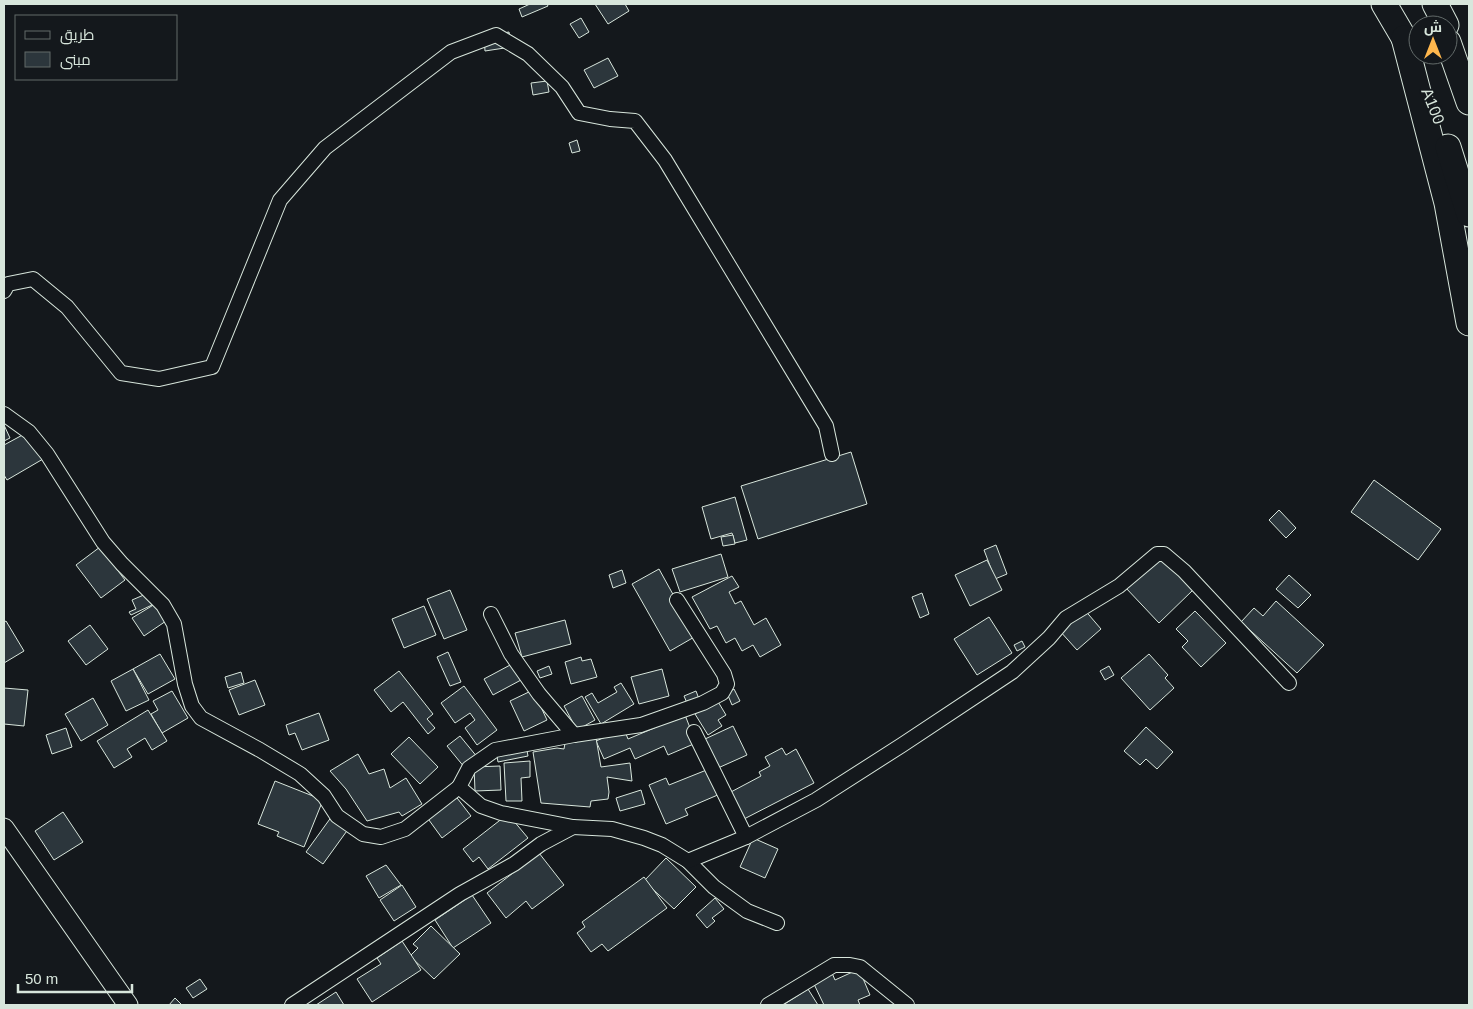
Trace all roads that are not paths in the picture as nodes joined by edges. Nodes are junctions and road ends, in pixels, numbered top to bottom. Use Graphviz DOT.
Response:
graph roads {
  1 [pos="1384,4"];
  2 [pos="1434,4"];
  3 [pos="1440,15"];
  4 [pos="1404,38"];
  5 [pos="1458,48"];
  6 [pos="1456,65"];
  7 [pos="1469,70"];
  8 [pos="1469,102"];
  9 [pos="1469,214"];
  10 [pos="4,291"];
  11 [pos="1469,323"];
  12 [pos="4,414"];
  13 [pos="832,454"];
  14 [pos="677,600"];
  15 [pos="491,614"];
  16 [pos="1289,684"];
  17 [pos="694,732"];
  18 [pos="574,735"];
  19 [pos="459,787"];
  20 [pos="573,827"];
  21 [pos="4,828"];
  22 [pos="746,838"];
  23 [pos="688,861"];
  24 [pos="777,923"];
  25 [pos="128,1005"];
  26 [pos="292,1005"];
  27 [pos="768,1005"];
  28 [pos="907,1005"];
  1 -- 4 [label="highway, A100 / A100"];
  2 -- 3 [label="highway"];
  4 -- 9 [label="highway, A100 / A100"];
  4 -- 11 [label="highway"];
  5 -- 7 [label="highway"];
  6 -- 8 [label="highway"];
  10 -- 13 [label="street"];
  12 -- 19 [label="street"];
  14 -- 18 [label="street"];
  15 -- 18 [label="street"];
  16 -- 22 [label="street"];
  17 -- 22 [label="street"];
  18 -- 19 [label="street"];
  19 -- 20 [label="street"];
  20 -- 23 [label="street"];
  20 -- 26 [label="street"];
  21 -- 25 [label="street"];
  22 -- 23 [label="street"];
  23 -- 24 [label="street"];
  27 -- 28 [label="street"];
}
